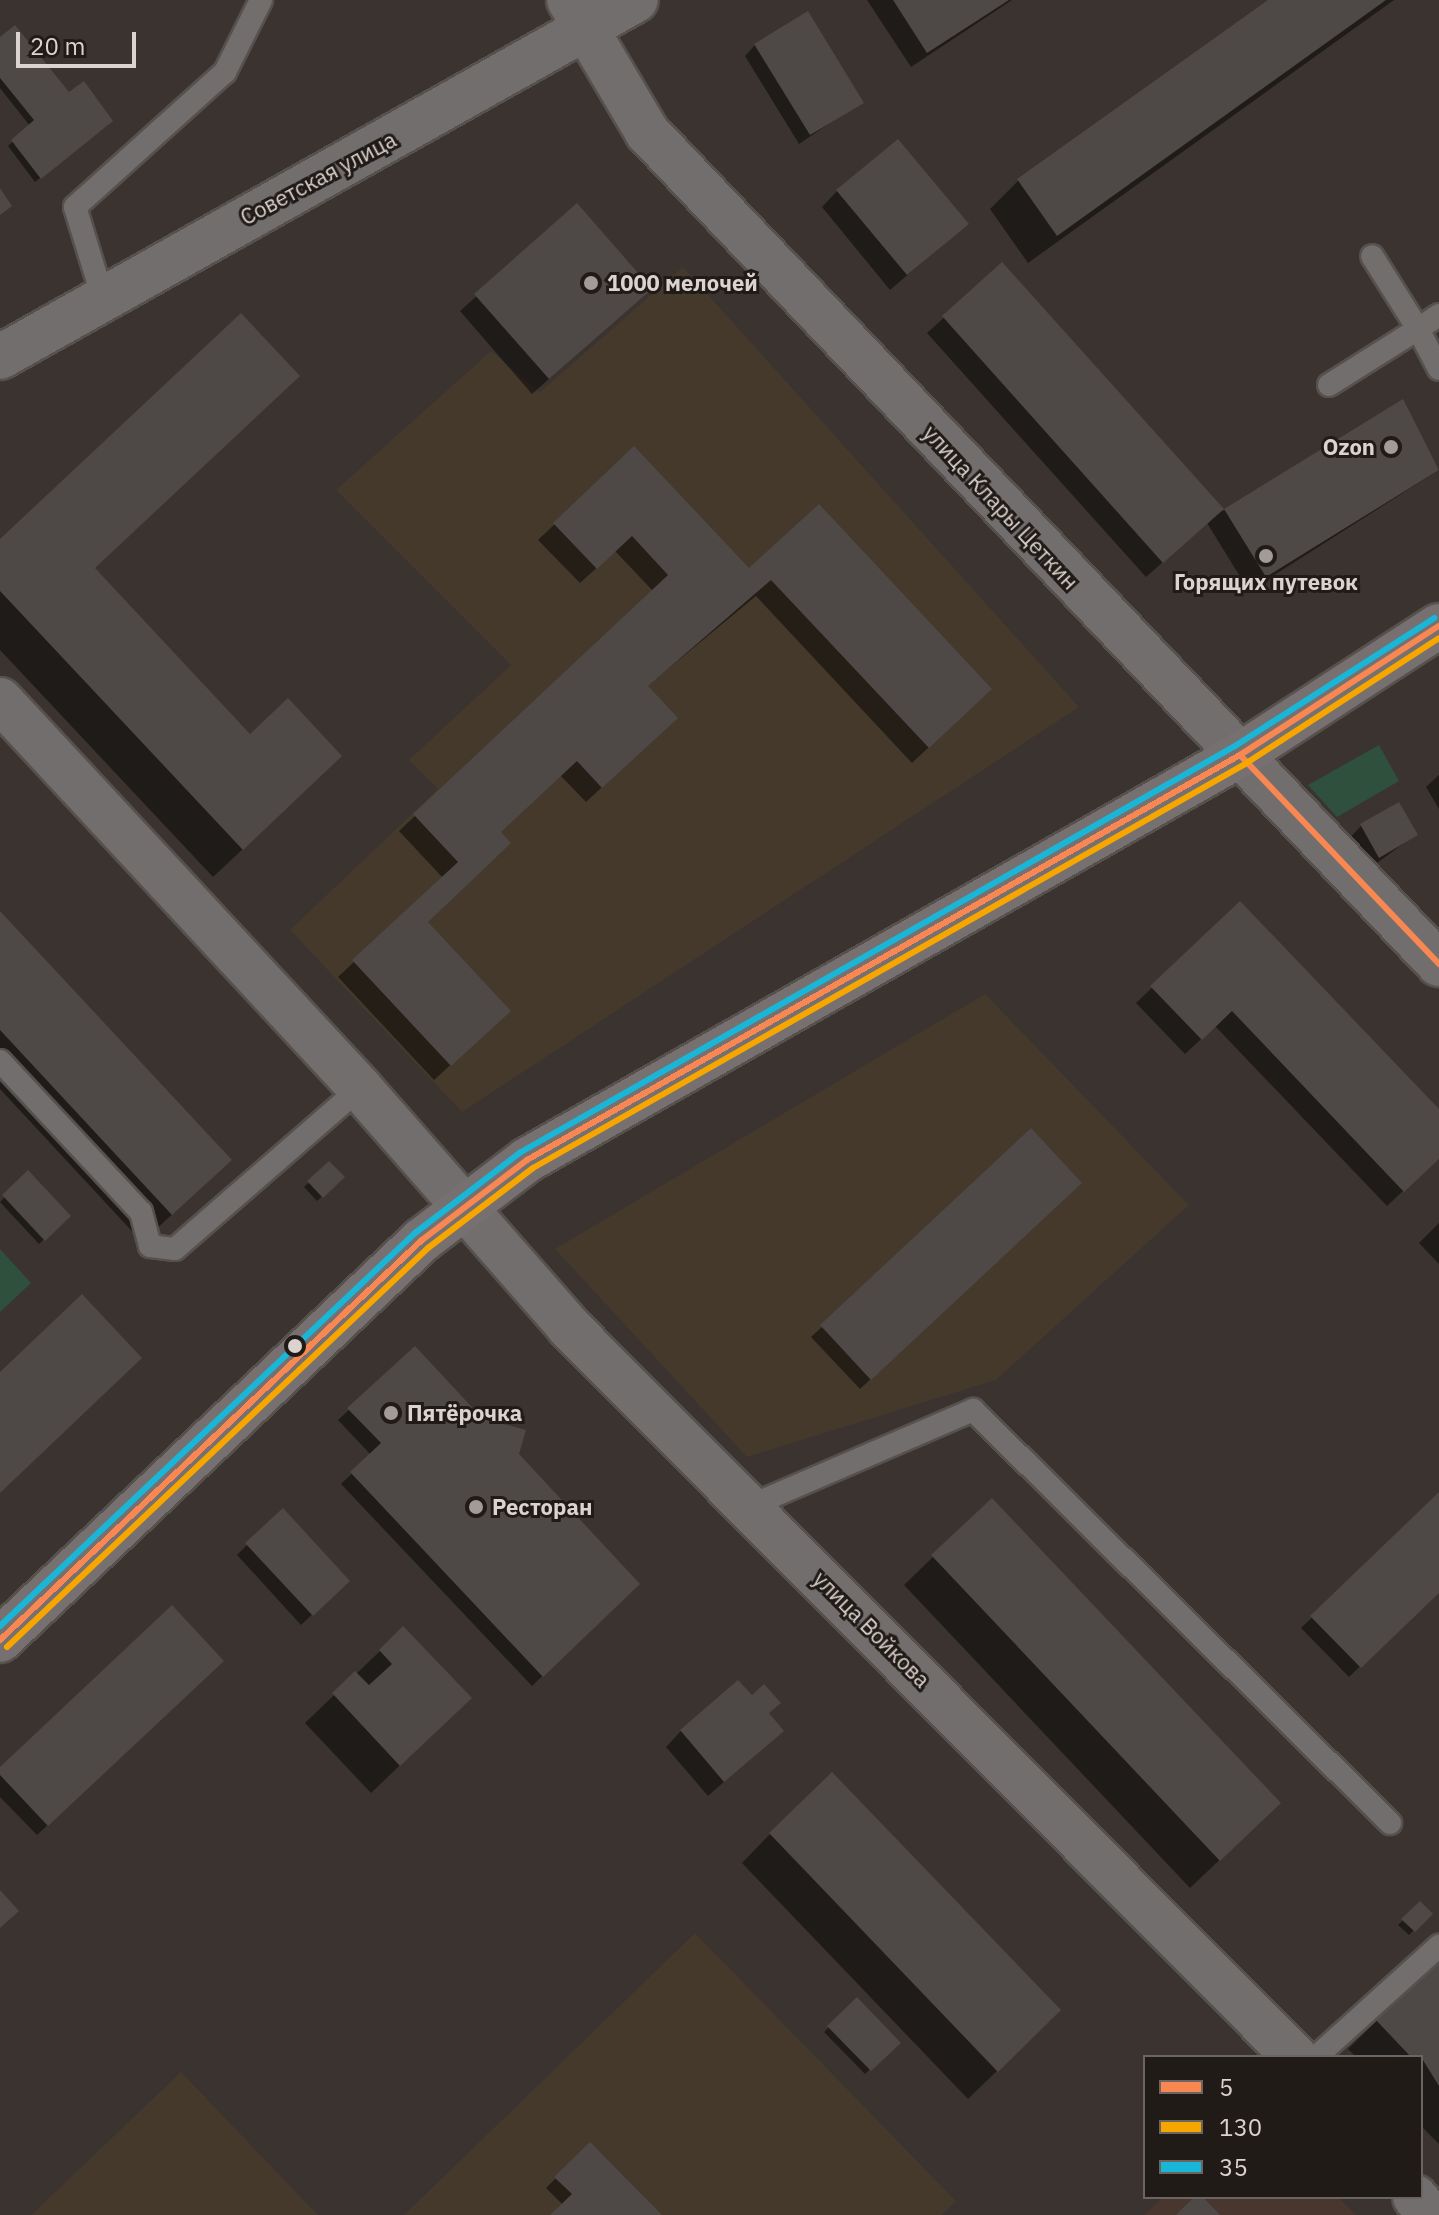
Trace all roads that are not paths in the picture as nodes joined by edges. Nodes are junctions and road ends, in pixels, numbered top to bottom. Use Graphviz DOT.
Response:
graph roads {
  1 [pos="261,0"];
  2 [pos="636,0"];
  3 [pos="578,15"];
  4 [pos="1372,256"];
  5 [pos="103,298"];
  6 [pos="1439,315"];
  7 [pos="1418,329"];
  8 [pos="0,357"];
  9 [pos="1439,369"];
  10 [pos="1329,385"];
  11 [pos="1439,626"];
  12 [pos="0,700"];
  13 [pos="1240,755"];
  14 [pos="1439,964"];
  15 [pos="0,1061"];
  16 [pos="360,1088"];
  17 [pos="463,1209"];
  18 [pos="750,1506"];
  19 [pos="0,1640"];
  20 [pos="1390,1823"];
  21 [pos="1439,1946"];
  22 [pos="1293,2055"];
  23 [pos="1318,2055"];
  24 [pos="1417,2199"];
  25 [pos="1430,2215"];
  1 -- 5 [label="lane"];
  2 -- 3 [label="street, Советская улица"];
  3 -- 5 [label="street, Советская улица"];
  3 -- 13 [label="street, улица Клары Цеткин"];
  4 -- 7 [label="lane"];
  5 -- 8 [label="street, Советская улица"];
  6 -- 7 [label="lane"];
  7 -- 9 [label="lane"];
  7 -- 10 [label="lane"];
  11 -- 13 [label="street"];
  12 -- 16 [label="street, улица Войкова"];
  13 -- 14 [label="street, улица Клары Цеткин"];
  13 -- 17 [label="street"];
  15 -- 16 [label="lane"];
  16 -- 17 [label="street, улица Войкова"];
  17 -- 18 [label="street, улица Войкова"];
  17 -- 19 [label="street"];
  18 -- 20 [label="lane"];
  18 -- 22 [label="street, улица Войкова"];
  21 -- 23 [label="lane"];
  24 -- 25 [label="street"];
}
